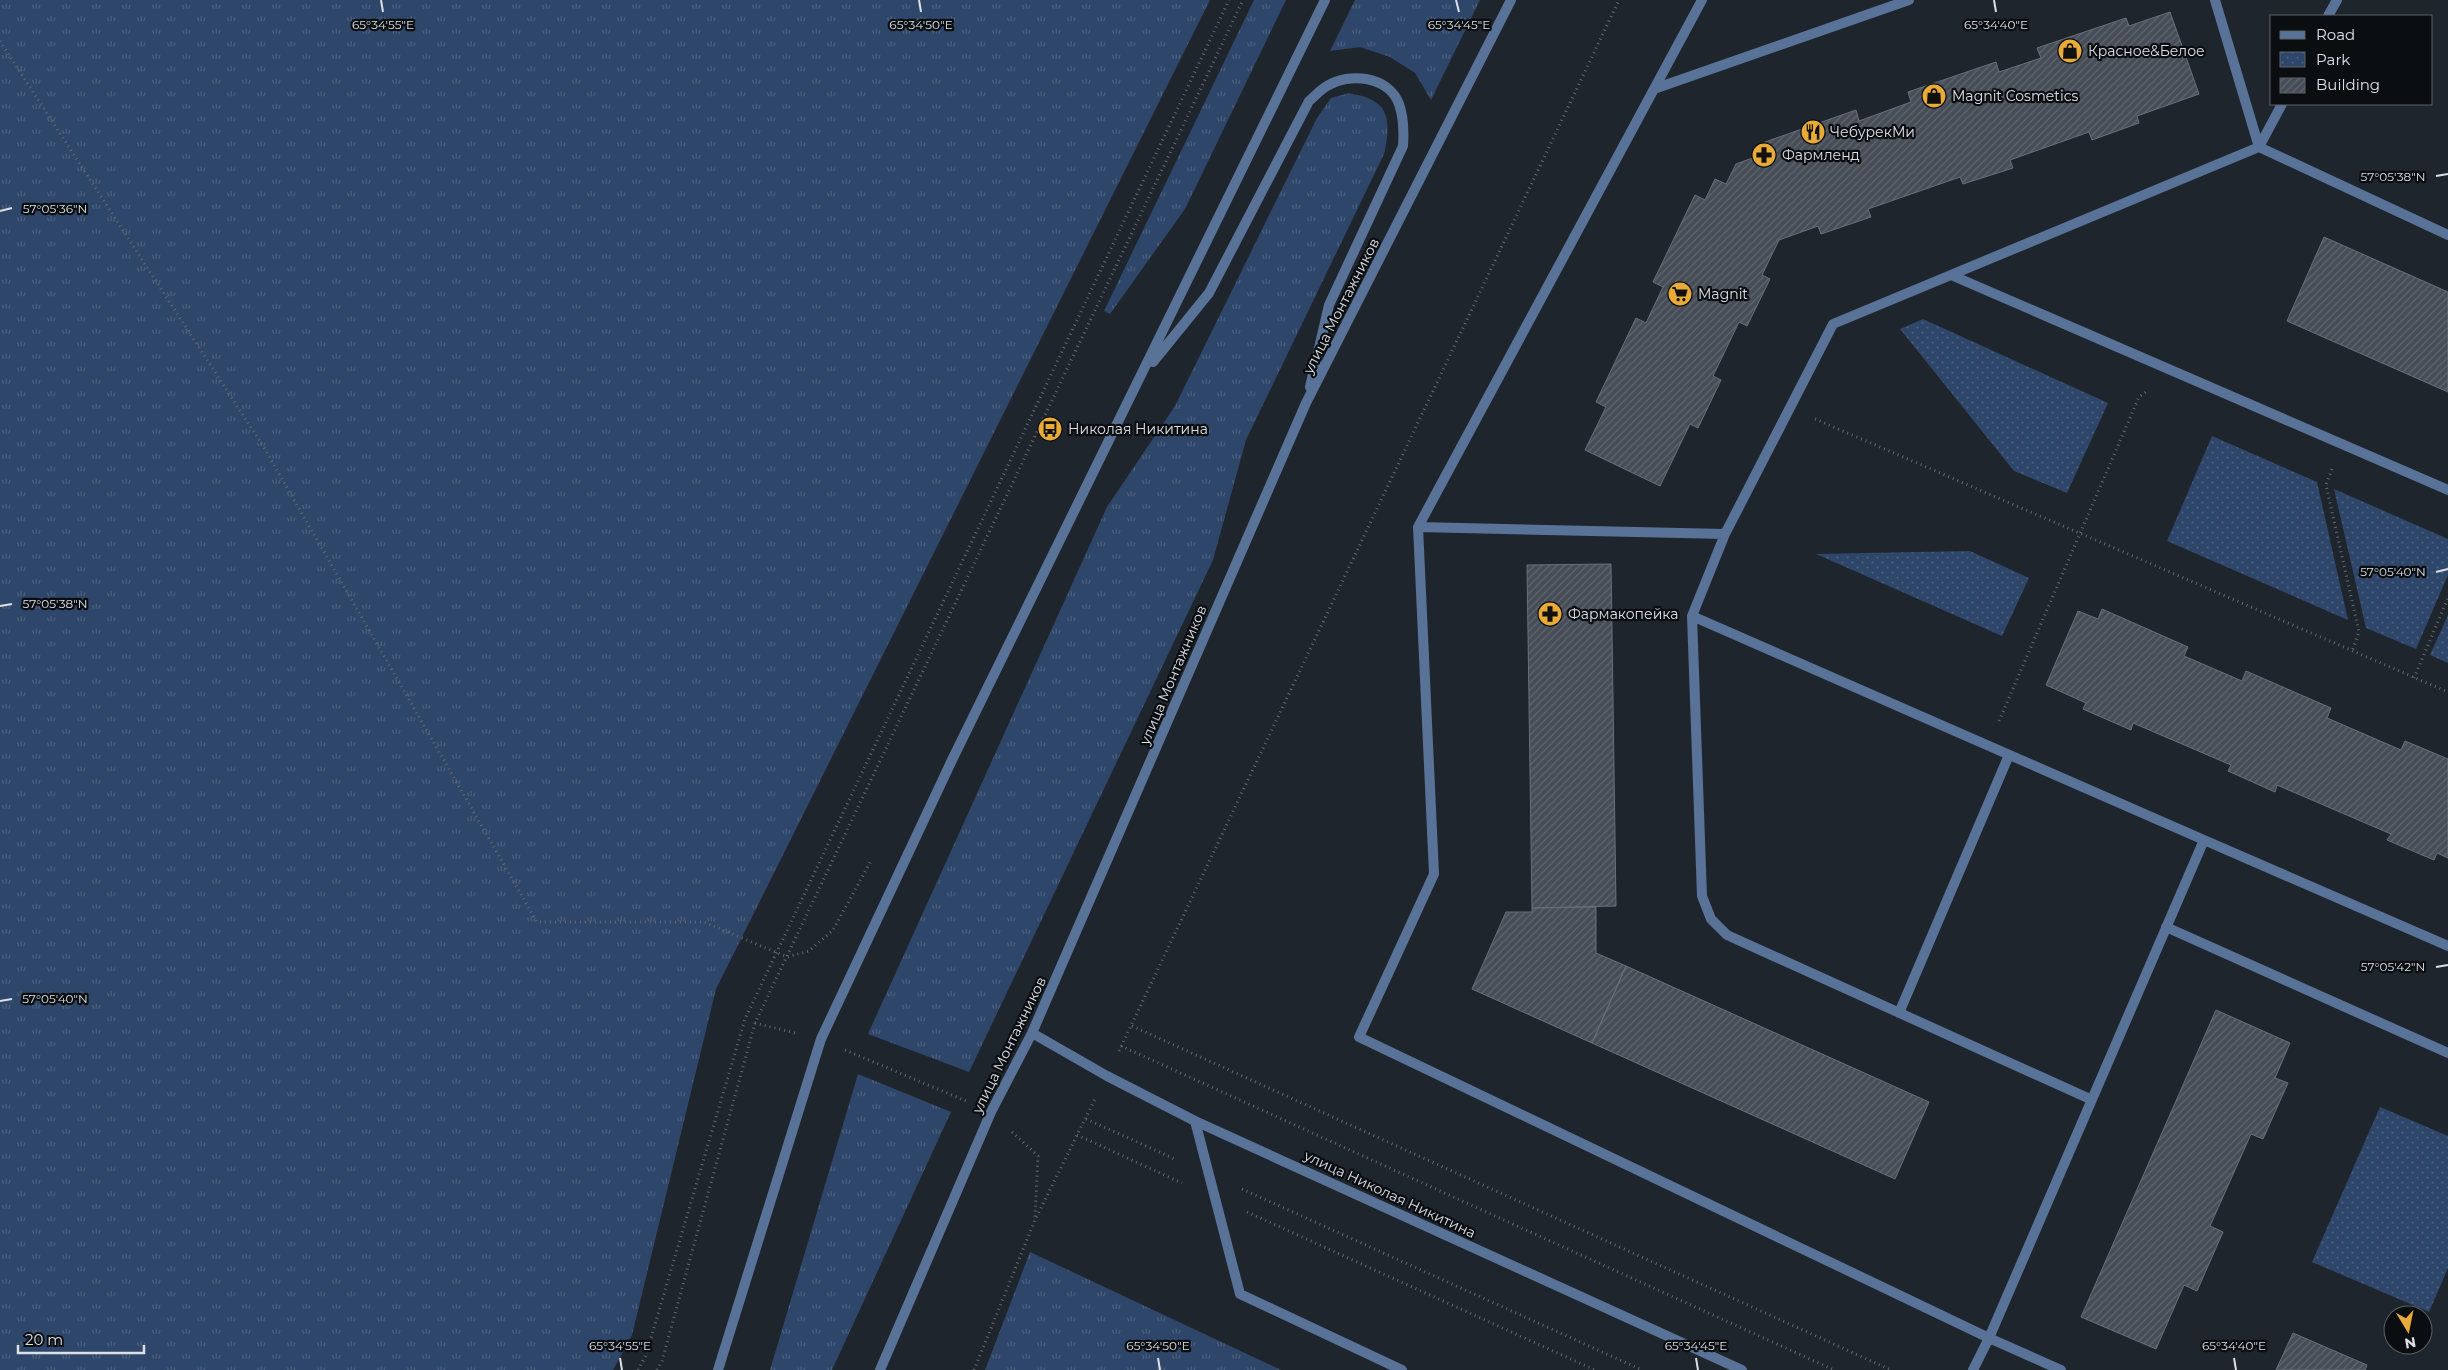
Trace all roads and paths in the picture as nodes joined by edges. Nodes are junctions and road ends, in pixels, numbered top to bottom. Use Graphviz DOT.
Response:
graph roads {
  1 [pos="1229,0"];
  2 [pos="1244,0"];
  3 [pos="1325,0"];
  4 [pos="1511,0"];
  5 [pos="1618,0"];
  6 [pos="1702,0"];
  7 [pos="1909,0"];
  8 [pos="2214,0"];
  9 [pos="2337,0"];
  10 [pos="2329,15"];
  11 [pos="0,41"];
  12 [pos="1654,89"];
  13 [pos="2281,105"];
  14 [pos="2259,147"];
  15 [pos="2448,235"];
  16 [pos="1951,275"];
  17 [pos="1141,377"];
  18 [pos="2153,386"];
  19 [pos="1306,403"];
  20 [pos="1790,408"];
  21 [pos="2334,464"];
  22 [pos="2448,490"];
  23 [pos="1418,527"];
  24 [pos="1725,534"];
  25 [pos="2080,534"];
  26 [pos="2448,598"];
  27 [pos="1692,616"];
  28 [pos="2352,651"];
  29 [pos="2414,678"];
  30 [pos="2448,692"];
  31 [pos="1988,745"];
  32 [pos="2009,754"];
  33 [pos="2204,840"];
  34 [pos="874,856"];
  35 [pos="2166,928"];
  36 [pos="2448,946"];
  37 [pos="776,954"];
  38 [pos="787,956"];
  39 [pos="1899,1013"];
  40 [pos="755,1022"];
  41 [pos="1132,1026"];
  42 [pos="1032,1034"];
  43 [pos="821,1040"];
  44 [pos="1121,1046"];
  45 [pos="2448,1053"];
  46 [pos="1107,1076"];
  47 [pos="2090,1100"];
  48 [pos="991,1112"];
  49 [pos="1086,1119"];
  50 [pos="1196,1121"];
  51 [pos="1077,1135"];
  52 [pos="1209,1174"];
  53 [pos="1215,1198"];
  54 [pos="1034,1220"];
  55 [pos="1989,1338"];
  56 [pos="638,1370"];
  57 [pos="657,1370"];
  58 [pos="718,1370"];
  59 [pos="880,1370"];
  60 [pos="974,1370"];
  61 [pos="1402,1370"];
  62 [pos="1595,1370"];
  63 [pos="1642,1370"];
  64 [pos="1742,1370"];
  65 [pos="1834,1370"];
  66 [pos="1891,1370"];
  67 [pos="1973,1370"];
  68 [pos="2061,1370"];
  1 -- 37 [label="path"];
  2 -- 38 [label="path"];
  3 -- 17 [label="street"];
  4 -- 19 [label="street, улица Монтажников"];
  5 -- 44 [label="path"];
  6 -- 12 [label="street"];
  7 -- 12 [label="street"];
  8 -- 14 [label="street"];
  9 -- 10 [label="street"];
  11 -- 37 [label="path"];
  12 -- 23 [label="street"];
  13 -- 14 [label="street"];
  14 -- 15 [label="street"];
  14 -- 16 [label="street"];
  16 -- 20 [label="street"];
  16 -- 22 [label="street"];
  17 -- 19 [label="street"];
  17 -- 43 [label="street"];
  18 -- 25 [label="path"];
  19 -- 42 [label="street, улица Монтажников"];
  20 -- 24 [label="street"];
  20 -- 25 [label="path"];
  21 -- 28 [label="path"];
  23 -- 24 [label="street"];
  23 -- 55 [label="street"];
  24 -- 27 [label="street"];
  25 -- 28 [label="path"];
  25 -- 31 [label="path"];
  26 -- 29 [label="path"];
  27 -- 31 [label="street"];
  27 -- 39 [label="street"];
  28 -- 29 [label="path"];
  29 -- 30 [label="path"];
  31 -- 32 [label="street"];
  32 -- 33 [label="street"];
  32 -- 39 [label="street"];
  33 -- 35 [label="street"];
  33 -- 36 [label="street"];
  34 -- 38 [label="path"];
  35 -- 45 [label="street"];
  35 -- 47 [label="street"];
  37 -- 38 [label="path"];
  37 -- 56 [label="path"];
  38 -- 40 [label="path"];
  39 -- 47 [label="street"];
  40 -- 43 [label="path"];
  40 -- 57 [label="path"];
  41 -- 66 [label="path"];
  42 -- 46 [label="street, улица Николая Никитина"];
  42 -- 48 [label="street, улица Монтажников"];
  43 -- 48 [label="path"];
  43 -- 58 [label="street"];
  44 -- 46 [label="path"];
  44 -- 65 [label="path"];
  46 -- 50 [label="street, улица Николая Никитина"];
  46 -- 51 [label="path"];
  47 -- 55 [label="street"];
  48 -- 54 [label="path"];
  48 -- 59 [label="street, улица Монтажников"];
  49 -- 52 [label="path"];
  50 -- 52 [label="street"];
  50 -- 64 [label="street, улица Николая Никитина"];
  51 -- 53 [label="path"];
  51 -- 54 [label="path"];
  52 -- 53 [label="street"];
  52 -- 63 [label="path"];
  53 -- 61 [label="street"];
  53 -- 62 [label="path"];
  54 -- 60 [label="path"];
  55 -- 67 [label="street"];
  55 -- 68 [label="street"];
}
